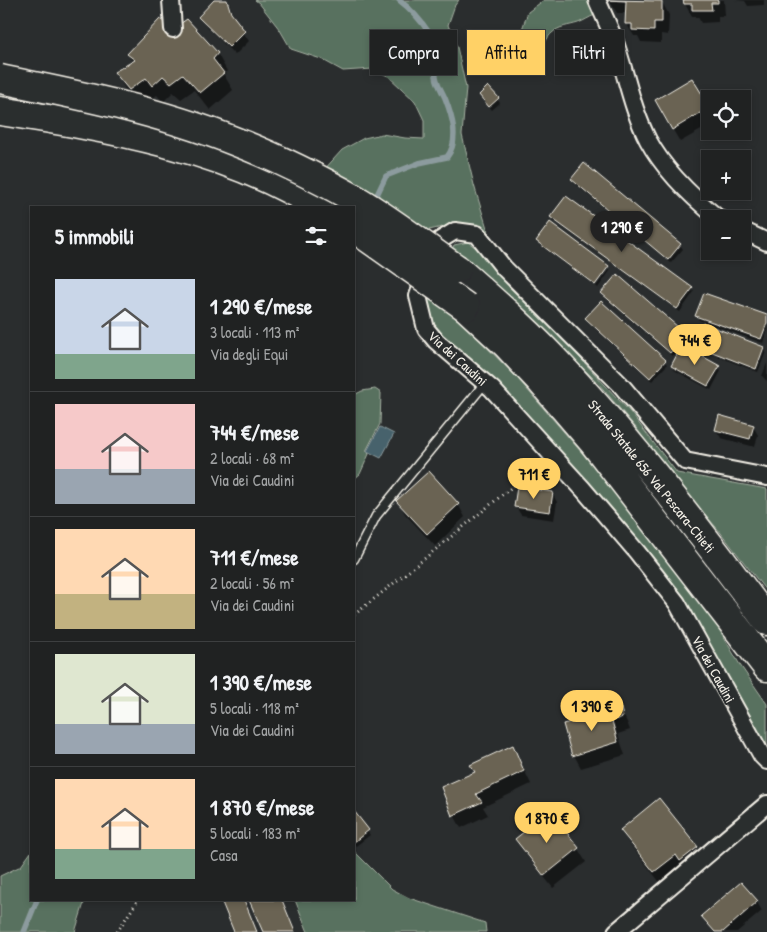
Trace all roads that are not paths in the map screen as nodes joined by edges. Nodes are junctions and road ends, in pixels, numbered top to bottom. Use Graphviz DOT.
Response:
graph roads {
  1 [pos="171,0"];
  2 [pos="597,0"];
  3 [pos="173,29"];
  4 [pos="0,79"];
  5 [pos="0,111"];
  6 [pos="318,206"];
  7 [pos="709,210"];
  8 [pos="355,229"];
  9 [pos="751,234"];
  10 [pos="767,242"];
  11 [pos="485,383"];
  12 [pos="767,477"];
  13 [pos="355,557"];
  14 [pos="767,621"];
  15 [pos="767,667"];
  16 [pos="767,761"];
  17 [pos="767,804"];
  18 [pos="616,932"];
  1 -- 3 [label="street"];
  2 -- 7 [label="street"];
  4 -- 14 [label="highway, Strada Statale 656 Val Pescara-Chieti, bridge"];
  5 -- 6 [label="highway"];
  8 -- 15 [label="highway, Strada Statale 656 Val Pescara-Chieti, bridge"];
  9 -- 10 [label="street"];
  11 -- 12 [label="street, Via dei Caudini"];
  11 -- 13 [label="lane"];
  11 -- 16 [label="street, Via dei Caudini"];
  17 -- 18 [label="street"];
}
